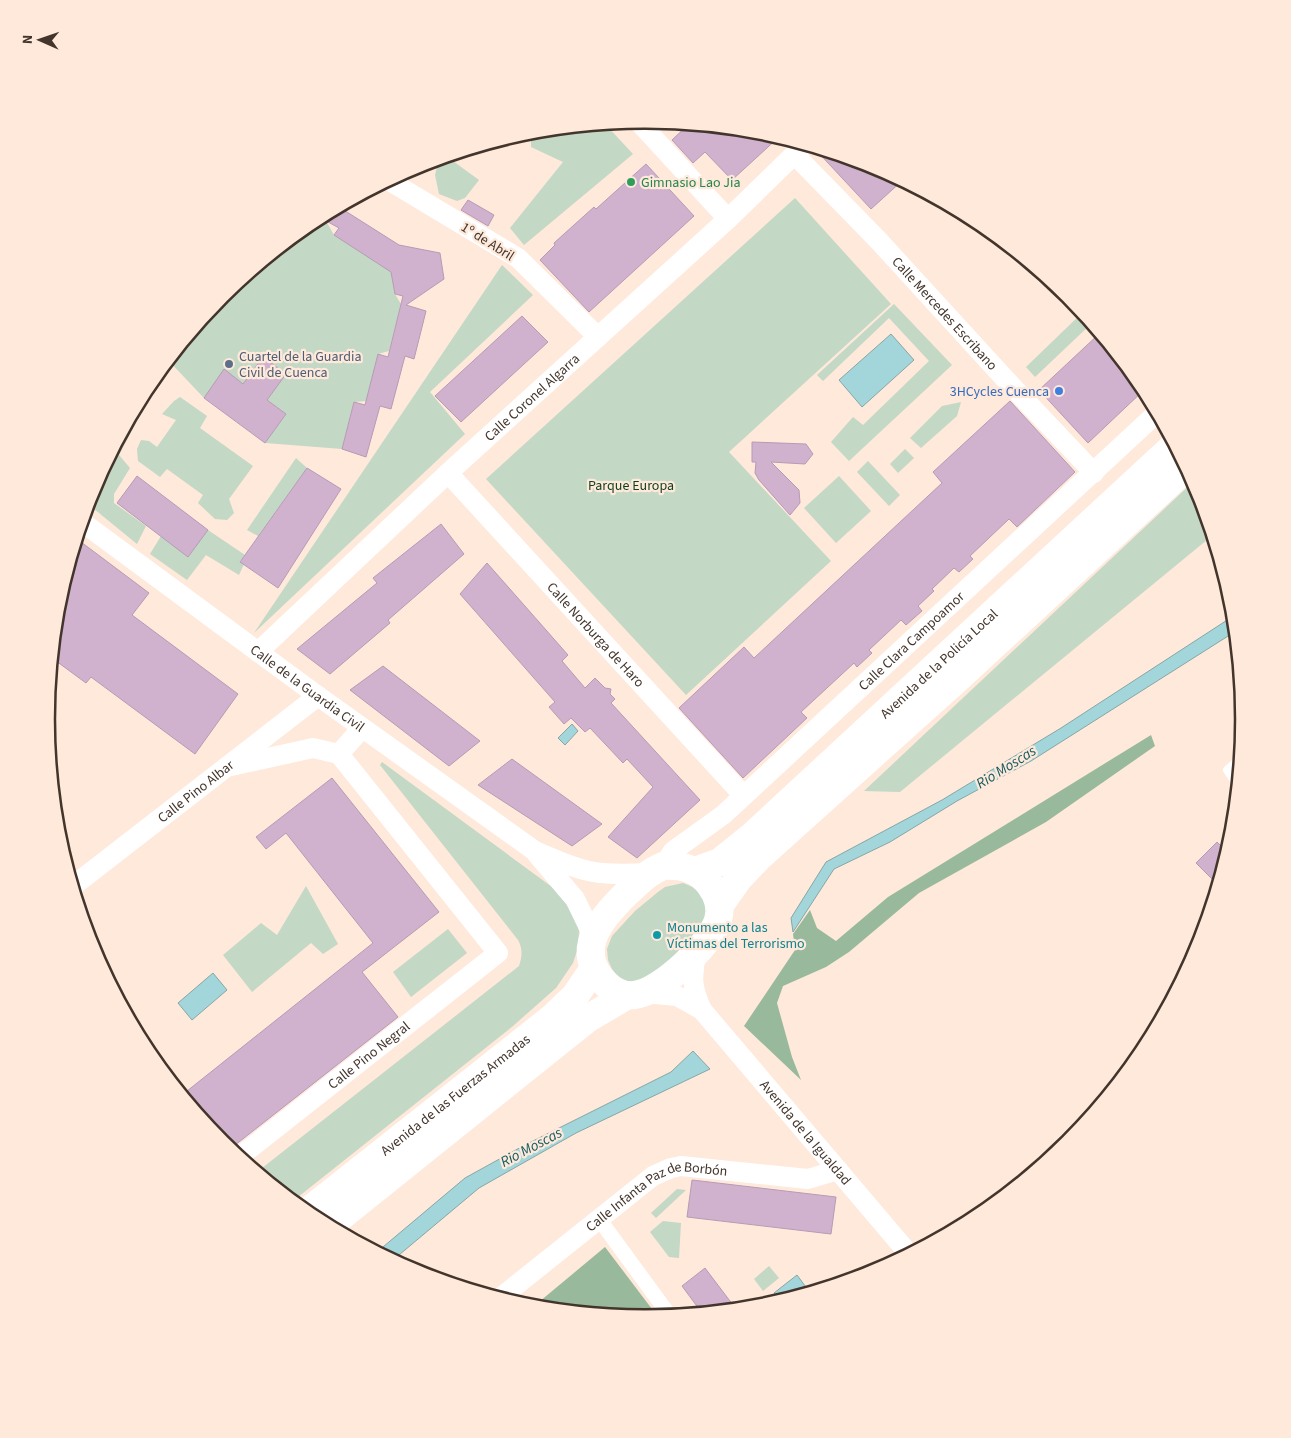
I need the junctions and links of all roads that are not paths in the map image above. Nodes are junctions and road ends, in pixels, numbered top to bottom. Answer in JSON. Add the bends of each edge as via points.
{"nodes":[{"id":1,"x":651,"y":128,"type":"edge"},
{"id":2,"x":800,"y":149,"type":"edge"},
{"id":3,"x":801,"y":150,"type":"edge"},
{"id":4,"x":395,"y":184,"type":"edge"},
{"id":5,"x":728,"y":219,"type":"junction"},
{"id":6,"x":598,"y":337,"type":"junction"},
{"id":7,"x":1153,"y":417,"type":"edge"},
{"id":8,"x":1171,"y":450,"type":"edge"},
{"id":9,"x":1181,"y":471,"type":"edge"},
{"id":10,"x":448,"y":473,"type":"junction"},
{"id":11,"x":1094,"y":473,"type":"junction"},
{"id":12,"x":87,"y":526,"type":"edge"},
{"id":13,"x":258,"y":652,"type":"junction"},
{"id":14,"x":318,"y":696,"type":"junction"},
{"id":15,"x":362,"y":728,"type":"junction"},
{"id":16,"x":339,"y":754,"type":"junction"},
{"id":17,"x":1234,"y":764,"type":"edge"},
{"id":18,"x":225,"y":768,"type":"junction"},
{"id":19,"x":1233,"y":777,"type":"edge"},
{"id":20,"x":743,"y":795,"type":"junction"},
{"id":21,"x":535,"y":851,"type":"junction"},
{"id":22,"x":656,"y":869,"type":"junction"},
{"id":23,"x":695,"y":871,"type":"junction"},
{"id":24,"x":78,"y":882,"type":"edge"},
{"id":25,"x":720,"y":905,"type":"junction"},
{"id":26,"x":594,"y":936,"type":"junction"},
{"id":27,"x":696,"y":953,"type":"junction"},
{"id":28,"x":594,"y":968,"type":"junction"},
{"id":29,"x":636,"y":994,"type":"junction"},
{"id":30,"x":702,"y":1010,"type":"junction"},
{"id":31,"x":245,"y":1153,"type":"edge"},
{"id":32,"x":838,"y":1170,"type":"junction"},
{"id":33,"x":313,"y":1207,"type":"edge"},
{"id":34,"x":599,"y":1219,"type":"junction"},
{"id":35,"x":335,"y":1221,"type":"edge"},
{"id":36,"x":905,"y":1250,"type":"edge"},
{"id":37,"x":507,"y":1292,"type":"edge"},
{"id":38,"x":665,"y":1309,"type":"edge"}],
"edges":[{"from":1,"to":5,"type":"street"},
{"from":2,"to":5,"type":"street","name":"Calle Coronel Algarra"},
{"from":3,"to":11,"type":"street","name":"Calle Mercedes Escribano","via":[[878,240]]},
{"from":4,"to":6,"type":"street","name":"1º de Abril","via":[[518,258]]},
{"from":5,"to":6,"type":"street","name":"Calle Coronel Algarra"},
{"from":6,"to":10,"type":"street","name":"Calle Coronel Algarra"},
{"from":7,"to":11,"type":"street","name":"Calle Clara Campoamor"},
{"from":8,"to":23,"type":"main road","name":"Avenida de la Policía Local","via":[[752,838],[720,862]]},
{"from":9,"to":25,"type":"main road","name":"Avenida de la Policía Local","via":[[759,857]]},
{"from":10,"to":13,"type":"street","name":"Calle Coronel Algarra"},
{"from":10,"to":20,"type":"street","name":"Calle Norburga de Haro"},
{"from":11,"to":20,"type":"street","name":"Calle Clara Campoamor"},
{"from":12,"to":13,"type":"street","name":"Calle de la Guardia Civil"},
{"from":13,"to":14,"type":"street","name":"Calle de la Guardia Civil"},
{"from":14,"to":15,"type":"street","name":"Calle de la Guardia Civil"},
{"from":14,"to":18,"type":"street","name":"Calle Pino Albar"},
{"from":15,"to":16,"type":"street"},
{"from":15,"to":21,"type":"street","name":"Calle de la Guardia Civil"},
{"from":16,"to":18,"type":"street","via":[[313,748]]},
{"from":16,"to":31,"type":"street","name":"Calle Pino Negral","via":[[498,953]]},
{"from":17,"to":19,"type":"lane","via":[[1228,770]]},
{"from":18,"to":24,"type":"street","name":"Calle Pino Albar"},
{"from":20,"to":22,"type":"street","name":"Calle Clara Campoamor","via":[[673,851]]},
{"from":21,"to":22,"type":"street","name":"Calle de la Guardia Civil","via":[[593,872],[621,874]]},
{"from":21,"to":26,"type":"street","name":"Calle de la Guardia Civil","via":[[575,899]]},
{"from":22,"to":23,"type":"main road","via":[[677,866]]},
{"from":22,"to":26,"type":"main road","via":[[614,906]]},
{"from":23,"to":25,"type":"main road","via":[[711,886]]},
{"from":25,"to":27,"type":"main road","via":[[713,931]]},
{"from":26,"to":28,"type":"main road","via":[[590,948]]},
{"from":27,"to":29,"type":"main road","via":[[673,975]]},
{"from":27,"to":30,"type":"street","name":"Avenida de la Igualdad","via":[[692,980]]},
{"from":28,"to":29,"type":"main road","via":[[618,994]]},
{"from":28,"to":33,"type":"main road","name":"Avenida de las Fuerzas Armadas","via":[[575,996],[552,1018]]},
{"from":29,"to":30,"type":"street","name":"Avenida de la Igualdad","via":[[677,996]]},
{"from":29,"to":35,"type":"main road","name":"Avenida de las Fuerzas Armadas","via":[[587,1019]]},
{"from":30,"to":32,"type":"street","name":"Avenida de la Igualdad"},
{"from":32,"to":34,"type":"street","name":"Calle Infanta Paz de Borbón","via":[[808,1179],[694,1167],[671,1168],[653,1176]]},
{"from":32,"to":36,"type":"street","name":"Avenida de la Igualdad"},
{"from":34,"to":37,"type":"street","name":"Calle Infanta Paz de Borbón"},
{"from":34,"to":38,"type":"street"}]}
